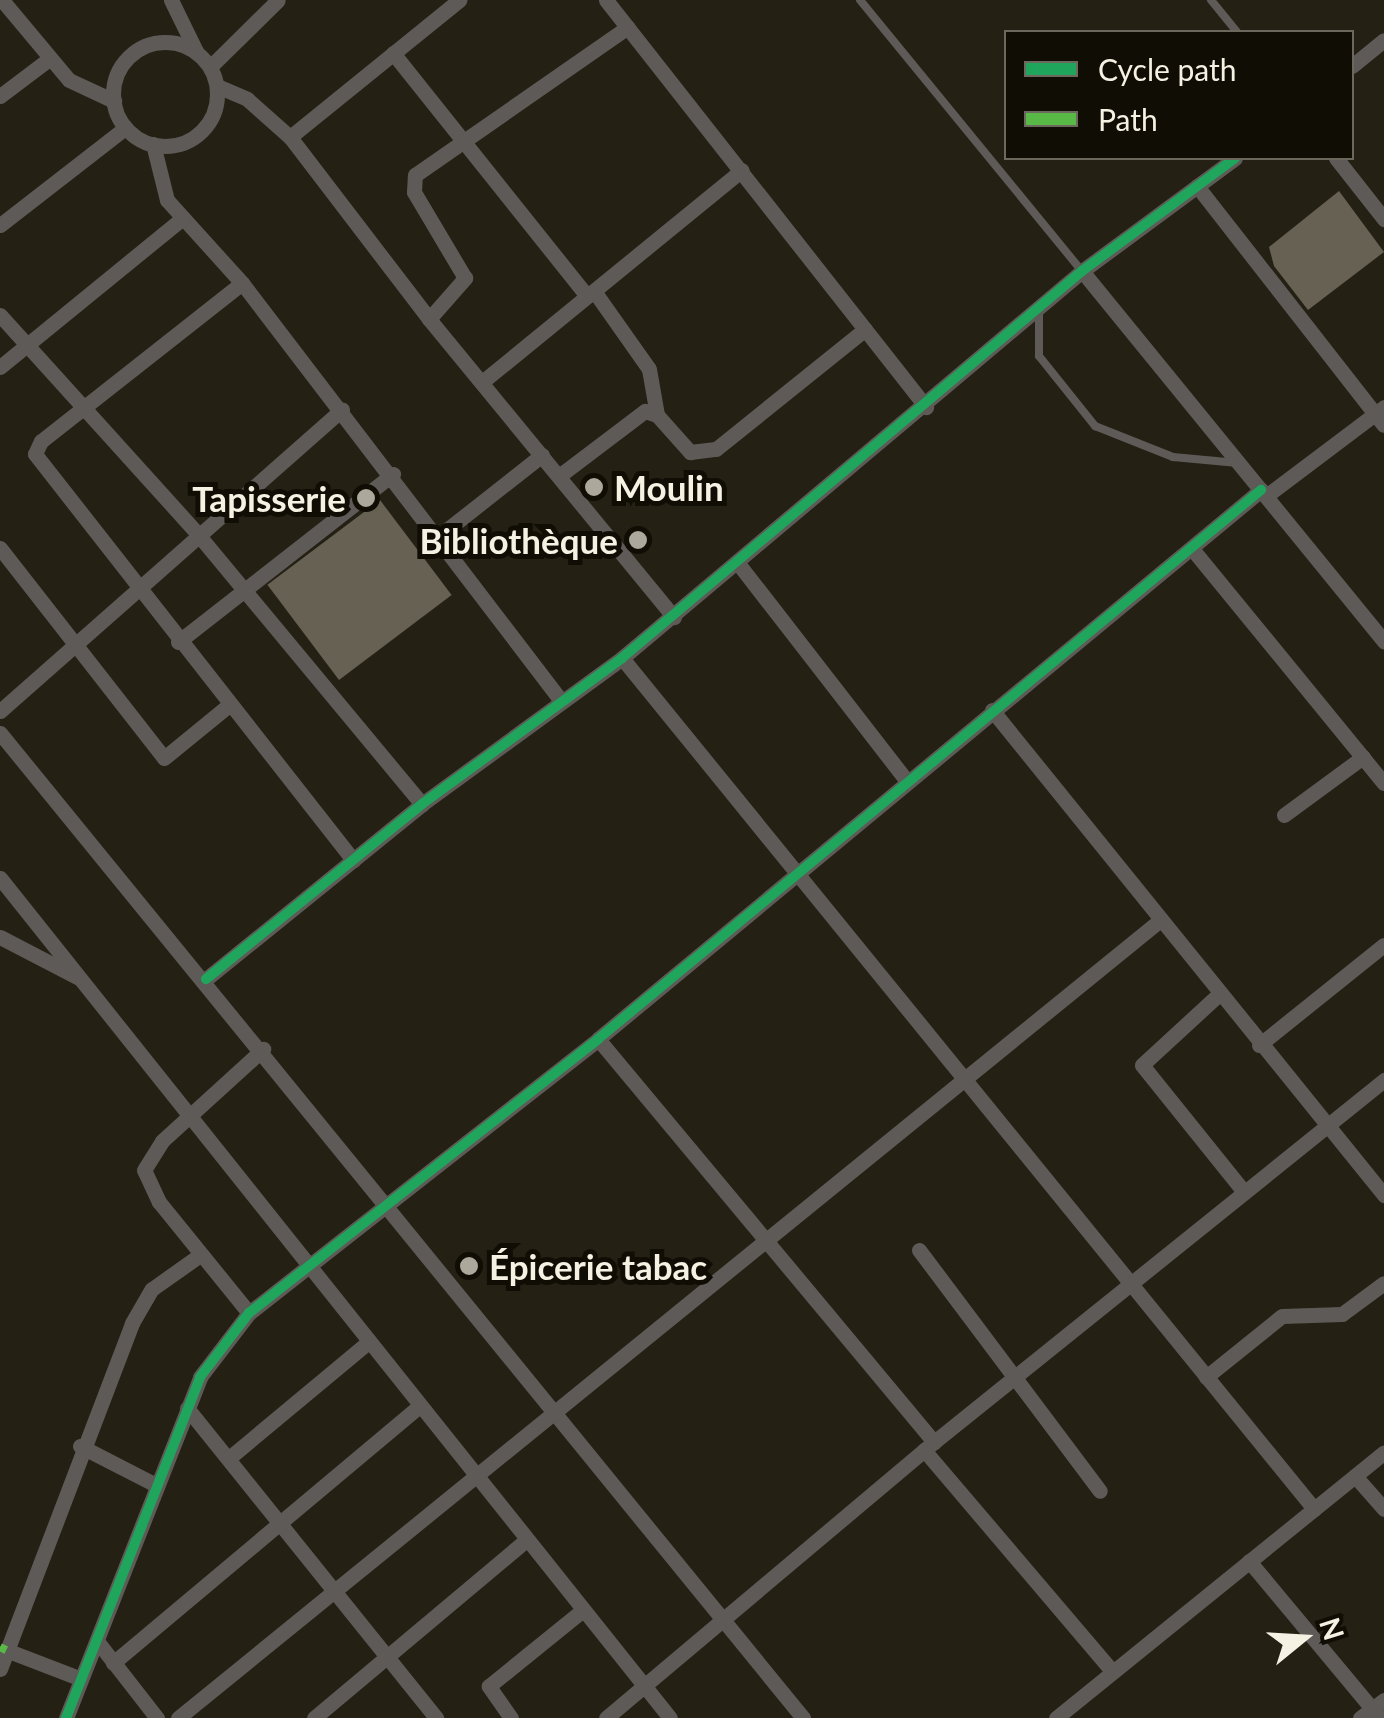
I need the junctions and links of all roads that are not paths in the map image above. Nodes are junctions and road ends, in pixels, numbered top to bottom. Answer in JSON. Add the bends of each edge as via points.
{"nodes":[{"id":1,"x":2,"y":0,"type":"edge"},
{"id":2,"x":171,"y":0,"type":"edge"},
{"id":3,"x":278,"y":0,"type":"edge"},
{"id":4,"x":459,"y":0,"type":"edge"},
{"id":5,"x":606,"y":0,"type":"edge"},
{"id":6,"x":860,"y":0,"type":"edge"},
{"id":7,"x":1211,"y":0,"type":"edge"},
{"id":8,"x":628,"y":27,"type":"junction"},
{"id":9,"x":1235,"y":30,"type":"edge"},
{"id":10,"x":1384,"y":40,"type":"edge"},
{"id":11,"x":196,"y":52,"type":"junction"},
{"id":12,"x":393,"y":54,"type":"junction"},
{"id":13,"x":49,"y":58,"type":"junction"},
{"id":14,"x":1354,"y":64,"type":"edge"},
{"id":15,"x":210,"y":66,"type":"junction"},
{"id":16,"x":217,"y":86,"type":"junction"},
{"id":17,"x":0,"y":96,"type":"edge"},
{"id":18,"x":114,"y":101,"type":"junction"},
{"id":19,"x":125,"y":128,"type":"junction"},
{"id":20,"x":290,"y":137,"type":"junction"},
{"id":21,"x":466,"y":140,"type":"junction"},
{"id":22,"x":152,"y":144,"type":"junction"},
{"id":23,"x":1232,"y":160,"type":"edge"},
{"id":24,"x":1338,"y":160,"type":"edge"},
{"id":25,"x":742,"y":170,"type":"junction"},
{"id":26,"x":1197,"y":186,"type":"junction"},
{"id":27,"x":183,"y":218,"type":"junction"},
{"id":28,"x":1384,"y":219,"type":"edge"},
{"id":29,"x":0,"y":225,"type":"edge"},
{"id":30,"x":1082,"y":271,"type":"junction"},
{"id":31,"x":242,"y":282,"type":"junction"},
{"id":32,"x":591,"y":294,"type":"junction"},
{"id":33,"x":1040,"y":307,"type":"junction"},
{"id":34,"x":0,"y":315,"type":"edge"},
{"id":35,"x":429,"y":320,"type":"junction"},
{"id":36,"x":865,"y":329,"type":"junction"},
{"id":37,"x":26,"y":346,"type":"junction"},
{"id":38,"x":0,"y":367,"type":"edge"},
{"id":39,"x":482,"y":382,"type":"junction"},
{"id":40,"x":926,"y":407,"type":"junction"},
{"id":41,"x":84,"y":409,"type":"junction"},
{"id":42,"x":342,"y":410,"type":"junction"},
{"id":43,"x":657,"y":415,"type":"junction"},
{"id":44,"x":1381,"y":415,"type":"edge"},
{"id":45,"x":542,"y":455,"type":"junction"},
{"id":46,"x":1238,"y":462,"type":"junction"},
{"id":47,"x":392,"y":474,"type":"junction"},
{"id":48,"x":559,"y":476,"type":"junction"},
{"id":49,"x":1264,"y":493,"type":"junction"},
{"id":50,"x":196,"y":532,"type":"junction"},
{"id":51,"x":438,"y":536,"type":"junction"},
{"id":52,"x":0,"y":548,"type":"edge"},
{"id":53,"x":1192,"y":550,"type":"junction"},
{"id":54,"x":738,"y":562,"type":"junction"},
{"id":55,"x":136,"y":589,"type":"junction"},
{"id":56,"x":246,"y":590,"type":"junction"},
{"id":57,"x":674,"y":616,"type":"junction"},
{"id":58,"x":1384,"y":641,"type":"edge"},
{"id":59,"x":178,"y":642,"type":"junction"},
{"id":60,"x":74,"y":645,"type":"junction"},
{"id":61,"x":622,"y":658,"type":"junction"},
{"id":62,"x":559,"y":698,"type":"junction"},
{"id":63,"x":228,"y":705,"type":"junction"},
{"id":64,"x":0,"y":710,"type":"edge"},
{"id":65,"x":992,"y":710,"type":"junction"},
{"id":66,"x":0,"y":733,"type":"edge"},
{"id":67,"x":1363,"y":757,"type":"junction"},
{"id":68,"x":906,"y":780,"type":"junction"},
{"id":69,"x":1384,"y":783,"type":"edge"},
{"id":70,"x":422,"y":804,"type":"junction"},
{"id":71,"x":1284,"y":816,"type":"dead end"},
{"id":72,"x":353,"y":860,"type":"junction"},
{"id":73,"x":796,"y":870,"type":"junction"},
{"id":74,"x":0,"y":878,"type":"edge"},
{"id":75,"x":1158,"y":921,"type":"junction"},
{"id":76,"x":0,"y":938,"type":"edge"},
{"id":77,"x":1384,"y":945,"type":"edge"},
{"id":78,"x":206,"y":979,"type":"junction"},
{"id":79,"x":85,"y":982,"type":"junction"},
{"id":80,"x":1218,"y":995,"type":"junction"},
{"id":81,"x":598,"y":1039,"type":"junction"},
{"id":82,"x":1258,"y":1046,"type":"junction"},
{"id":83,"x":263,"y":1050,"type":"junction"},
{"id":84,"x":966,"y":1080,"type":"junction"},
{"id":85,"x":1384,"y":1080,"type":"edge"},
{"id":86,"x":194,"y":1117,"type":"junction"},
{"id":87,"x":1325,"y":1128,"type":"junction"},
{"id":88,"x":1244,"y":1192,"type":"junction"},
{"id":89,"x":1384,"y":1195,"type":"edge"},
{"id":90,"x":386,"y":1203,"type":"junction"},
{"id":91,"x":766,"y":1240,"type":"junction"},
{"id":92,"x":919,"y":1250,"type":"dead end"},
{"id":93,"x":200,"y":1255,"type":"junction"},
{"id":94,"x":306,"y":1266,"type":"junction"},
{"id":95,"x":1384,"y":1283,"type":"edge"},
{"id":96,"x":1129,"y":1284,"type":"junction"},
{"id":97,"x":249,"y":1313,"type":"junction"},
{"id":98,"x":368,"y":1342,"type":"junction"},
{"id":99,"x":1015,"y":1377,"type":"junction"},
{"id":100,"x":1206,"y":1377,"type":"junction"},
{"id":101,"x":420,"y":1406,"type":"junction"},
{"id":102,"x":188,"y":1408,"type":"junction"},
{"id":103,"x":558,"y":1412,"type":"junction"},
{"id":104,"x":80,"y":1446,"type":"junction"},
{"id":105,"x":929,"y":1446,"type":"junction"},
{"id":106,"x":1384,"y":1452,"type":"edge"},
{"id":107,"x":229,"y":1458,"type":"junction"},
{"id":108,"x":476,"y":1476,"type":"junction"},
{"id":109,"x":1355,"y":1476,"type":"junction"},
{"id":110,"x":154,"y":1484,"type":"junction"},
{"id":111,"x":1100,"y":1491,"type":"dead end"},
{"id":112,"x":1314,"y":1508,"type":"junction"},
{"id":113,"x":1384,"y":1510,"type":"edge"},
{"id":114,"x":278,"y":1522,"type":"junction"},
{"id":115,"x":526,"y":1540,"type":"junction"},
{"id":116,"x":1249,"y":1561,"type":"junction"},
{"id":117,"x":334,"y":1592,"type":"junction"},
{"id":118,"x":583,"y":1610,"type":"junction"},
{"id":119,"x":721,"y":1622,"type":"junction"},
{"id":120,"x":96,"y":1641,"type":"junction"},
{"id":121,"x":6,"y":1650,"type":"junction"},
{"id":122,"x":388,"y":1656,"type":"junction"},
{"id":123,"x":113,"y":1663,"type":"junction"},
{"id":124,"x":0,"y":1669,"type":"edge"},
{"id":125,"x":1112,"y":1671,"type":"junction"},
{"id":126,"x":79,"y":1678,"type":"junction"},
{"id":127,"x":645,"y":1686,"type":"junction"},
{"id":128,"x":1374,"y":1711,"type":"edge"},
{"id":129,"x":503,"y":1715,"type":"edge"},
{"id":130,"x":66,"y":1718,"type":"edge"},
{"id":131,"x":157,"y":1718,"type":"edge"},
{"id":132,"x":178,"y":1718,"type":"edge"},
{"id":133,"x":314,"y":1718,"type":"edge"},
{"id":134,"x":436,"y":1718,"type":"edge"},
{"id":135,"x":606,"y":1718,"type":"edge"},
{"id":136,"x":670,"y":1718,"type":"edge"},
{"id":137,"x":804,"y":1718,"type":"edge"},
{"id":138,"x":1056,"y":1718,"type":"edge"}],
"edges":[{"from":1,"to":13,"type":"street"},
{"from":2,"to":11,"type":"street"},
{"from":3,"to":15,"type":"street"},
{"from":4,"to":12,"type":"street"},
{"from":5,"to":8,"type":"street"},
{"from":6,"to":30,"type":"lane"},
{"from":7,"to":9,"type":"lane"},
{"from":8,"to":21,"type":"street"},
{"from":8,"to":25,"type":"street"},
{"from":10,"to":14,"type":"street"},
{"from":11,"to":15,"type":"street"},
{"from":11,"to":18,"type":"street","via":[[178,43],[138,48],[119,72]]},
{"from":12,"to":20,"type":"street"},
{"from":12,"to":21,"type":"street"},
{"from":13,"to":17,"type":"street"},
{"from":13,"to":18,"type":"street","via":[[79,90]]},
{"from":15,"to":16,"type":"street"},
{"from":16,"to":20,"type":"street","via":[[246,98]]},
{"from":16,"to":22,"type":"street","via":[[212,116],[192,138]]},
{"from":18,"to":19,"type":"street"},
{"from":19,"to":22,"type":"street"},
{"from":19,"to":29,"type":"street"},
{"from":20,"to":35,"type":"street"},
{"from":21,"to":32,"type":"street"},
{"from":21,"to":35,"type":"street","via":[[413,180],[465,272],[464,286]]},
{"from":22,"to":27,"type":"street","via":[[160,187]]},
{"from":23,"to":26,"type":"street"},
{"from":24,"to":28,"type":"street"},
{"from":25,"to":32,"type":"street"},
{"from":25,"to":36,"type":"street"},
{"from":26,"to":30,"type":"street"},
{"from":26,"to":44,"type":"street"},
{"from":27,"to":31,"type":"street"},
{"from":27,"to":37,"type":"street"},
{"from":30,"to":33,"type":"street"},
{"from":30,"to":46,"type":"street"},
{"from":31,"to":41,"type":"street"},
{"from":31,"to":42,"type":"street"},
{"from":32,"to":39,"type":"street"},
{"from":32,"to":43,"type":"street","via":[[649,369]]},
{"from":33,"to":40,"type":"street"},
{"from":33,"to":46,"type":"lane","via":[[1034,332],[1040,356],[1095,426],[1173,457]]},
{"from":34,"to":37,"type":"street"},
{"from":35,"to":39,"type":"street"},
{"from":36,"to":40,"type":"street"},
{"from":36,"to":43,"type":"street","via":[[716,449],[690,452]]},
{"from":37,"to":38,"type":"street"},
{"from":37,"to":41,"type":"street"},
{"from":39,"to":45,"type":"street"},
{"from":40,"to":54,"type":"street"},
{"from":41,"to":50,"type":"street"},
{"from":41,"to":55,"type":"street","via":[[37,446],[36,458]]},
{"from":42,"to":47,"type":"street"},
{"from":42,"to":50,"type":"street"},
{"from":43,"to":48,"type":"street","via":[[636,413]]},
{"from":44,"to":49,"type":"street"},
{"from":45,"to":48,"type":"street"},
{"from":45,"to":51,"type":"street"},
{"from":46,"to":49,"type":"street"},
{"from":47,"to":51,"type":"street"},
{"from":47,"to":56,"type":"street"},
{"from":48,"to":57,"type":"street"},
{"from":49,"to":53,"type":"street"},
{"from":49,"to":58,"type":"street"},
{"from":50,"to":55,"type":"street"},
{"from":50,"to":56,"type":"street"},
{"from":51,"to":62,"type":"street"},
{"from":52,"to":60,"type":"street"},
{"from":53,"to":65,"type":"street"},
{"from":53,"to":67,"type":"street"},
{"from":54,"to":57,"type":"street"},
{"from":54,"to":68,"type":"street"},
{"from":55,"to":59,"type":"street"},
{"from":55,"to":60,"type":"street"},
{"from":56,"to":59,"type":"street"},
{"from":56,"to":70,"type":"street"},
{"from":57,"to":61,"type":"street"},
{"from":59,"to":63,"type":"street"},
{"from":60,"to":63,"type":"street","via":[[167,759]]},
{"from":60,"to":64,"type":"street"},
{"from":61,"to":62,"type":"street"},
{"from":61,"to":73,"type":"street"},
{"from":62,"to":70,"type":"street"},
{"from":63,"to":72,"type":"street"},
{"from":65,"to":68,"type":"street"},
{"from":65,"to":75,"type":"street"},
{"from":66,"to":78,"type":"street"},
{"from":67,"to":69,"type":"street"},
{"from":67,"to":71,"type":"street"},
{"from":68,"to":73,"type":"street"},
{"from":70,"to":72,"type":"street"},
{"from":72,"to":78,"type":"street"},
{"from":73,"to":81,"type":"street"},
{"from":73,"to":84,"type":"street"},
{"from":74,"to":79,"type":"street"},
{"from":75,"to":80,"type":"street"},
{"from":75,"to":84,"type":"street"},
{"from":76,"to":79,"type":"street"},
{"from":77,"to":82,"type":"street"},
{"from":78,"to":83,"type":"street"},
{"from":79,"to":86,"type":"street"},
{"from":80,"to":82,"type":"street"},
{"from":80,"to":88,"type":"street","via":[[1142,1066]]},
{"from":81,"to":90,"type":"street"},
{"from":81,"to":91,"type":"street"},
{"from":82,"to":87,"type":"street"},
{"from":83,"to":86,"type":"street"},
{"from":83,"to":90,"type":"street"},
{"from":84,"to":91,"type":"street"},
{"from":84,"to":96,"type":"street"},
{"from":85,"to":87,"type":"street"},
{"from":86,"to":93,"type":"street","via":[[154,1149],[144,1170],[159,1202]]},
{"from":86,"to":94,"type":"street"},
{"from":87,"to":88,"type":"street"},
{"from":87,"to":89,"type":"street"},
{"from":88,"to":96,"type":"street"},
{"from":90,"to":94,"type":"street"},
{"from":90,"to":103,"type":"street"},
{"from":91,"to":103,"type":"street"},
{"from":91,"to":105,"type":"street"},
{"from":92,"to":99,"type":"street"},
{"from":93,"to":97,"type":"street"},
{"from":93,"to":104,"type":"street","via":[[152,1289]]},
{"from":94,"to":97,"type":"street"},
{"from":94,"to":98,"type":"street"},
{"from":95,"to":100,"type":"street","via":[[1342,1314],[1282,1316]]},
{"from":96,"to":99,"type":"street"},
{"from":96,"to":100,"type":"street"},
{"from":97,"to":102,"type":"street","via":[[219,1344]]},
{"from":98,"to":101,"type":"street"},
{"from":98,"to":107,"type":"street"},
{"from":99,"to":105,"type":"street"},
{"from":99,"to":111,"type":"street"},
{"from":100,"to":112,"type":"street"},
{"from":101,"to":108,"type":"street"},
{"from":101,"to":114,"type":"street"},
{"from":102,"to":107,"type":"street"},
{"from":102,"to":110,"type":"street"},
{"from":103,"to":108,"type":"street"},
{"from":103,"to":119,"type":"street"},
{"from":104,"to":110,"type":"street"},
{"from":104,"to":121,"type":"street"},
{"from":105,"to":119,"type":"street"},
{"from":105,"to":125,"type":"street"},
{"from":106,"to":109,"type":"street"},
{"from":107,"to":114,"type":"street"},
{"from":108,"to":115,"type":"street"},
{"from":108,"to":117,"type":"street"},
{"from":109,"to":112,"type":"street"},
{"from":109,"to":113,"type":"street"},
{"from":110,"to":120,"type":"street"},
{"from":112,"to":116,"type":"street"},
{"from":114,"to":117,"type":"street"},
{"from":114,"to":123,"type":"street"},
{"from":115,"to":118,"type":"street"},
{"from":115,"to":122,"type":"street"},
{"from":116,"to":125,"type":"street"},
{"from":116,"to":128,"type":"street"},
{"from":117,"to":122,"type":"street"},
{"from":117,"to":132,"type":"street"},
{"from":118,"to":127,"type":"street"},
{"from":118,"to":129,"type":"street","via":[[489,1686]]},
{"from":119,"to":127,"type":"street"},
{"from":119,"to":137,"type":"street"},
{"from":120,"to":123,"type":"street"},
{"from":120,"to":126,"type":"street"},
{"from":121,"to":124,"type":"street"},
{"from":121,"to":126,"type":"street"},
{"from":122,"to":133,"type":"street"},
{"from":122,"to":134,"type":"street"},
{"from":123,"to":131,"type":"street"},
{"from":125,"to":138,"type":"street"},
{"from":126,"to":130,"type":"street"},
{"from":127,"to":135,"type":"street"},
{"from":127,"to":136,"type":"street"}]}
